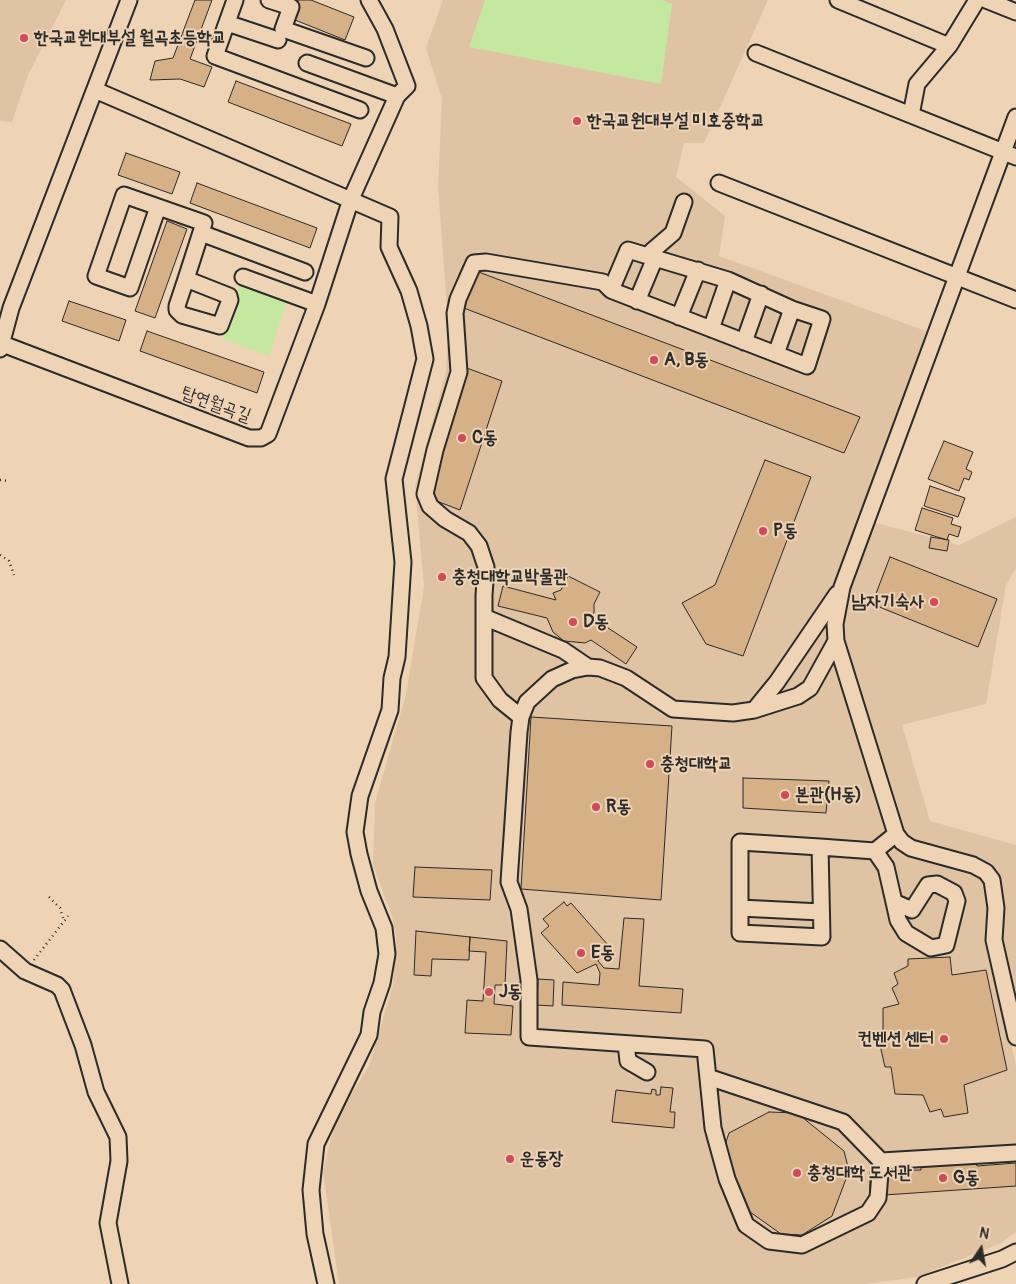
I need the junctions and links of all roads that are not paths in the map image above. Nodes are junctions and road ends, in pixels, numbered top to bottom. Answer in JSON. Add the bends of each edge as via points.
{"nodes":[{"id":1,"x":129,"y":0,"type":"edge"},
{"id":2,"x":235,"y":0,"type":"edge"},
{"id":3,"x":269,"y":0,"type":"edge"},
{"id":4,"x":369,"y":0,"type":"edge"},
{"id":5,"x":838,"y":0,"type":"edge"},
{"id":6,"x":977,"y":0,"type":"edge"},
{"id":7,"x":986,"y":0,"type":"edge"},
{"id":8,"x":1016,"y":12,"type":"edge"},
{"id":9,"x":227,"y":23,"type":"junction"},
{"id":10,"x":278,"y":40,"type":"dead end"},
{"id":11,"x":948,"y":46,"type":"junction"},
{"id":12,"x":337,"y":48,"type":"junction"},
{"id":13,"x":756,"y":53,"type":"dead end"},
{"id":14,"x":366,"y":58,"type":"dead end"},
{"id":15,"x":307,"y":63,"type":"dead end"},
{"id":16,"x":328,"y":71,"type":"junction"},
{"id":17,"x":95,"y":90,"type":"junction"},
{"id":18,"x":320,"y":95,"type":"junction"},
{"id":19,"x":397,"y":96,"type":"junction"},
{"id":20,"x":360,"y":110,"type":"dead end"},
{"id":21,"x":911,"y":115,"type":"junction"},
{"id":22,"x":1016,"y":117,"type":"edge"},
{"id":23,"x":1009,"y":154,"type":"edge"},
{"id":24,"x":719,"y":183,"type":"dead end"},
{"id":25,"x":351,"y":199,"type":"junction"},
{"id":26,"x":684,"y":202,"type":"dead end"},
{"id":27,"x":158,"y":207,"type":"junction"},
{"id":28,"x":200,"y":233,"type":"junction"},
{"id":29,"x":655,"y":258,"type":"junction"},
{"id":30,"x":275,"y":261,"type":"junction"},
{"id":31,"x":698,"y":270,"type":"junction"},
{"id":32,"x":305,"y":272,"type":"dead end"},
{"id":33,"x":243,"y":277,"type":"dead end"},
{"id":34,"x":957,"y":277,"type":"junction"},
{"id":35,"x":186,"y":279,"type":"dead end"},
{"id":36,"x":728,"y":280,"type":"junction"},
{"id":37,"x":266,"y":286,"type":"junction"},
{"id":38,"x":611,"y":290,"type":"junction"},
{"id":39,"x":761,"y":294,"type":"junction"},
{"id":40,"x":637,"y":300,"type":"junction"},
{"id":41,"x":1016,"y":300,"type":"edge"},
{"id":42,"x":317,"y":304,"type":"junction"},
{"id":43,"x":792,"y":309,"type":"junction"},
{"id":44,"x":679,"y":317,"type":"junction"},
{"id":45,"x":711,"y":329,"type":"junction"},
{"id":46,"x":744,"y":342,"type":"junction"},
{"id":47,"x":0,"y":346,"type":"edge"},
{"id":48,"x":776,"y":354,"type":"junction"},
{"id":49,"x":842,"y":587,"type":"junction"},
{"id":50,"x":484,"y":617,"type":"junction"},
{"id":51,"x":836,"y":641,"type":"junction"},
{"id":52,"x":588,"y":667,"type":"junction"},
{"id":53,"x":775,"y":685,"type":"junction"},
{"id":54,"x":784,"y":701,"type":"junction"},
{"id":55,"x":754,"y":710,"type":"junction"},
{"id":56,"x":521,"y":717,"type":"junction"},
{"id":57,"x":896,"y":834,"type":"junction"},
{"id":58,"x":820,"y":847,"type":"junction"},
{"id":59,"x":875,"y":851,"type":"junction"},
{"id":60,"x":894,"y":902,"type":"junction"},
{"id":61,"x":740,"y":908,"type":"junction"},
{"id":62,"x":822,"y":912,"type":"junction"},
{"id":63,"x":0,"y":949,"type":"edge"},
{"id":64,"x":1016,"y":1037,"type":"edge"},
{"id":65,"x":626,"y":1044,"type":"junction"},
{"id":66,"x":647,"y":1072,"type":"dead end"},
{"id":67,"x":708,"y":1077,"type":"junction"},
{"id":68,"x":1016,"y":1153,"type":"edge"},
{"id":69,"x":881,"y":1161,"type":"junction"},
{"id":70,"x":1016,"y":1252,"type":"edge"},
{"id":71,"x":120,"y":1284,"type":"edge"},
{"id":72,"x":326,"y":1284,"type":"edge"},
{"id":73,"x":925,"y":1284,"type":"edge"}],
"edges":[{"from":1,"to":17,"type":"street","name":"탑연월곡길"},
{"from":2,"to":9,"type":"street"},
{"from":3,"to":12,"type":"street","via":[[291,7],[283,29]]},
{"from":4,"to":19,"type":"street","name":"탑연월곡길","via":[[385,29],[407,86]]},
{"from":5,"to":11,"type":"street"},
{"from":6,"to":11,"type":"street"},
{"from":7,"to":8,"type":"street"},
{"from":9,"to":10,"type":"street"},
{"from":9,"to":18,"type":"street","via":[[215,56]]},
{"from":11,"to":21,"type":"street","via":[[917,84]]},
{"from":12,"to":14,"type":"street"},
{"from":12,"to":16,"type":"street"},
{"from":13,"to":21,"type":"street"},
{"from":15,"to":16,"type":"street"},
{"from":16,"to":18,"type":"street"},
{"from":16,"to":19,"type":"street"},
{"from":17,"to":25,"type":"street"},
{"from":17,"to":47,"type":"street","name":"탑연월곡길","via":[[11,308]]},
{"from":18,"to":20,"type":"street"},
{"from":19,"to":25,"type":"street","name":"탑연월곡길"},
{"from":21,"to":23,"type":"street"},
{"from":22,"to":23,"type":"street"},
{"from":23,"to":34,"type":"street"},
{"from":24,"to":34,"type":"street"},
{"from":25,"to":42,"type":"street","name":"탑연월곡길"},
{"from":25,"to":72,"type":"street","via":[[390,217],[389,247],[409,291],[425,359],[394,479],[403,562],[390,710],[360,796],[355,832],[369,892],[384,928],[387,954],[369,1035],[316,1144],[312,1174],[315,1234]]},
{"from":26,"to":29,"type":"street","via":[[674,233],[652,251]]},
{"from":27,"to":27,"type":"street","via":[[124,195],[96,276],[130,288]]},
{"from":27,"to":28,"type":"street","via":[[204,223]]},
{"from":28,"to":30,"type":"street"},
{"from":28,"to":35,"type":"street"},
{"from":29,"to":31,"type":"street"},
{"from":29,"to":38,"type":"street","via":[[628,250]]},
{"from":29,"to":40,"type":"street"},
{"from":30,"to":32,"type":"street"},
{"from":30,"to":37,"type":"street"},
{"from":31,"to":36,"type":"street"},
{"from":31,"to":44,"type":"street"},
{"from":33,"to":37,"type":"street"},
{"from":34,"to":41,"type":"street"},
{"from":34,"to":49,"type":"street"},
{"from":36,"to":39,"type":"street"},
{"from":36,"to":45,"type":"street"},
{"from":37,"to":42,"type":"street"},
{"from":38,"to":40,"type":"street"},
{"from":38,"to":50,"type":"street","via":[[603,282],[486,262],[474,263],[462,290],[455,313],[459,372],[425,494],[430,506],[445,520],[469,533],[479,546],[486,567]]},
{"from":39,"to":43,"type":"street"},
{"from":39,"to":46,"type":"street"},
{"from":40,"to":44,"type":"street"},
{"from":42,"to":47,"type":"street","name":"탑연월곡길","via":[[272,428],[261,438],[249,438]]},
{"from":43,"to":48,"type":"street"},
{"from":43,"to":48,"type":"street","via":[[822,319],[807,366]]},
{"from":44,"to":45,"type":"street"},
{"from":45,"to":46,"type":"street"},
{"from":46,"to":48,"type":"street"},
{"from":49,"to":51,"type":"street","via":[[835,624]]},
{"from":49,"to":53,"type":"street"},
{"from":50,"to":52,"type":"street","via":[[563,650]]},
{"from":50,"to":56,"type":"street","via":[[484,678],[500,700]]},
{"from":51,"to":54,"type":"street","via":[[810,688]]},
{"from":51,"to":57,"type":"street"},
{"from":52,"to":55,"type":"street","via":[[626,678],[673,709],[733,713]]},
{"from":52,"to":56,"type":"street","via":[[552,679],[527,702]]},
{"from":53,"to":54,"type":"street","via":[[776,696]]},
{"from":53,"to":55,"type":"street"},
{"from":54,"to":55,"type":"street"},
{"from":56,"to":65,"type":"street","via":[[509,882],[519,909],[529,980],[529,1038]]},
{"from":57,"to":59,"type":"street"},
{"from":57,"to":64,"type":"street","via":[[911,848],[973,865],[986,872],[992,880],[996,908],[994,940]]},
{"from":58,"to":59,"type":"street"},
{"from":58,"to":61,"type":"street","via":[[740,842]]},
{"from":58,"to":62,"type":"street"},
{"from":59,"to":60,"type":"street","via":[[886,867]]},
{"from":60,"to":60,"type":"street","via":[[898,920],[906,933],[931,948],[946,945],[957,901],[954,893],[937,884],[928,885],[912,910]]},
{"from":61,"to":62,"type":"street"},
{"from":61,"to":62,"type":"street","via":[[740,934],[822,937]]},
{"from":63,"to":71,"type":"street","via":[[25,971],[62,990],[83,1045],[96,1092],[118,1137],[120,1162],[108,1223]]},
{"from":65,"to":66,"type":"street","via":[[628,1061]]},
{"from":65,"to":67,"type":"street","via":[[705,1049]]},
{"from":67,"to":69,"type":"street","via":[[843,1122]]},
{"from":67,"to":69,"type":"street","via":[[713,1128],[726,1179],[746,1225],[769,1241],[802,1244],[868,1213],[878,1198]]},
{"from":68,"to":69,"type":"street"},
{"from":70,"to":73,"type":"street"}]}
